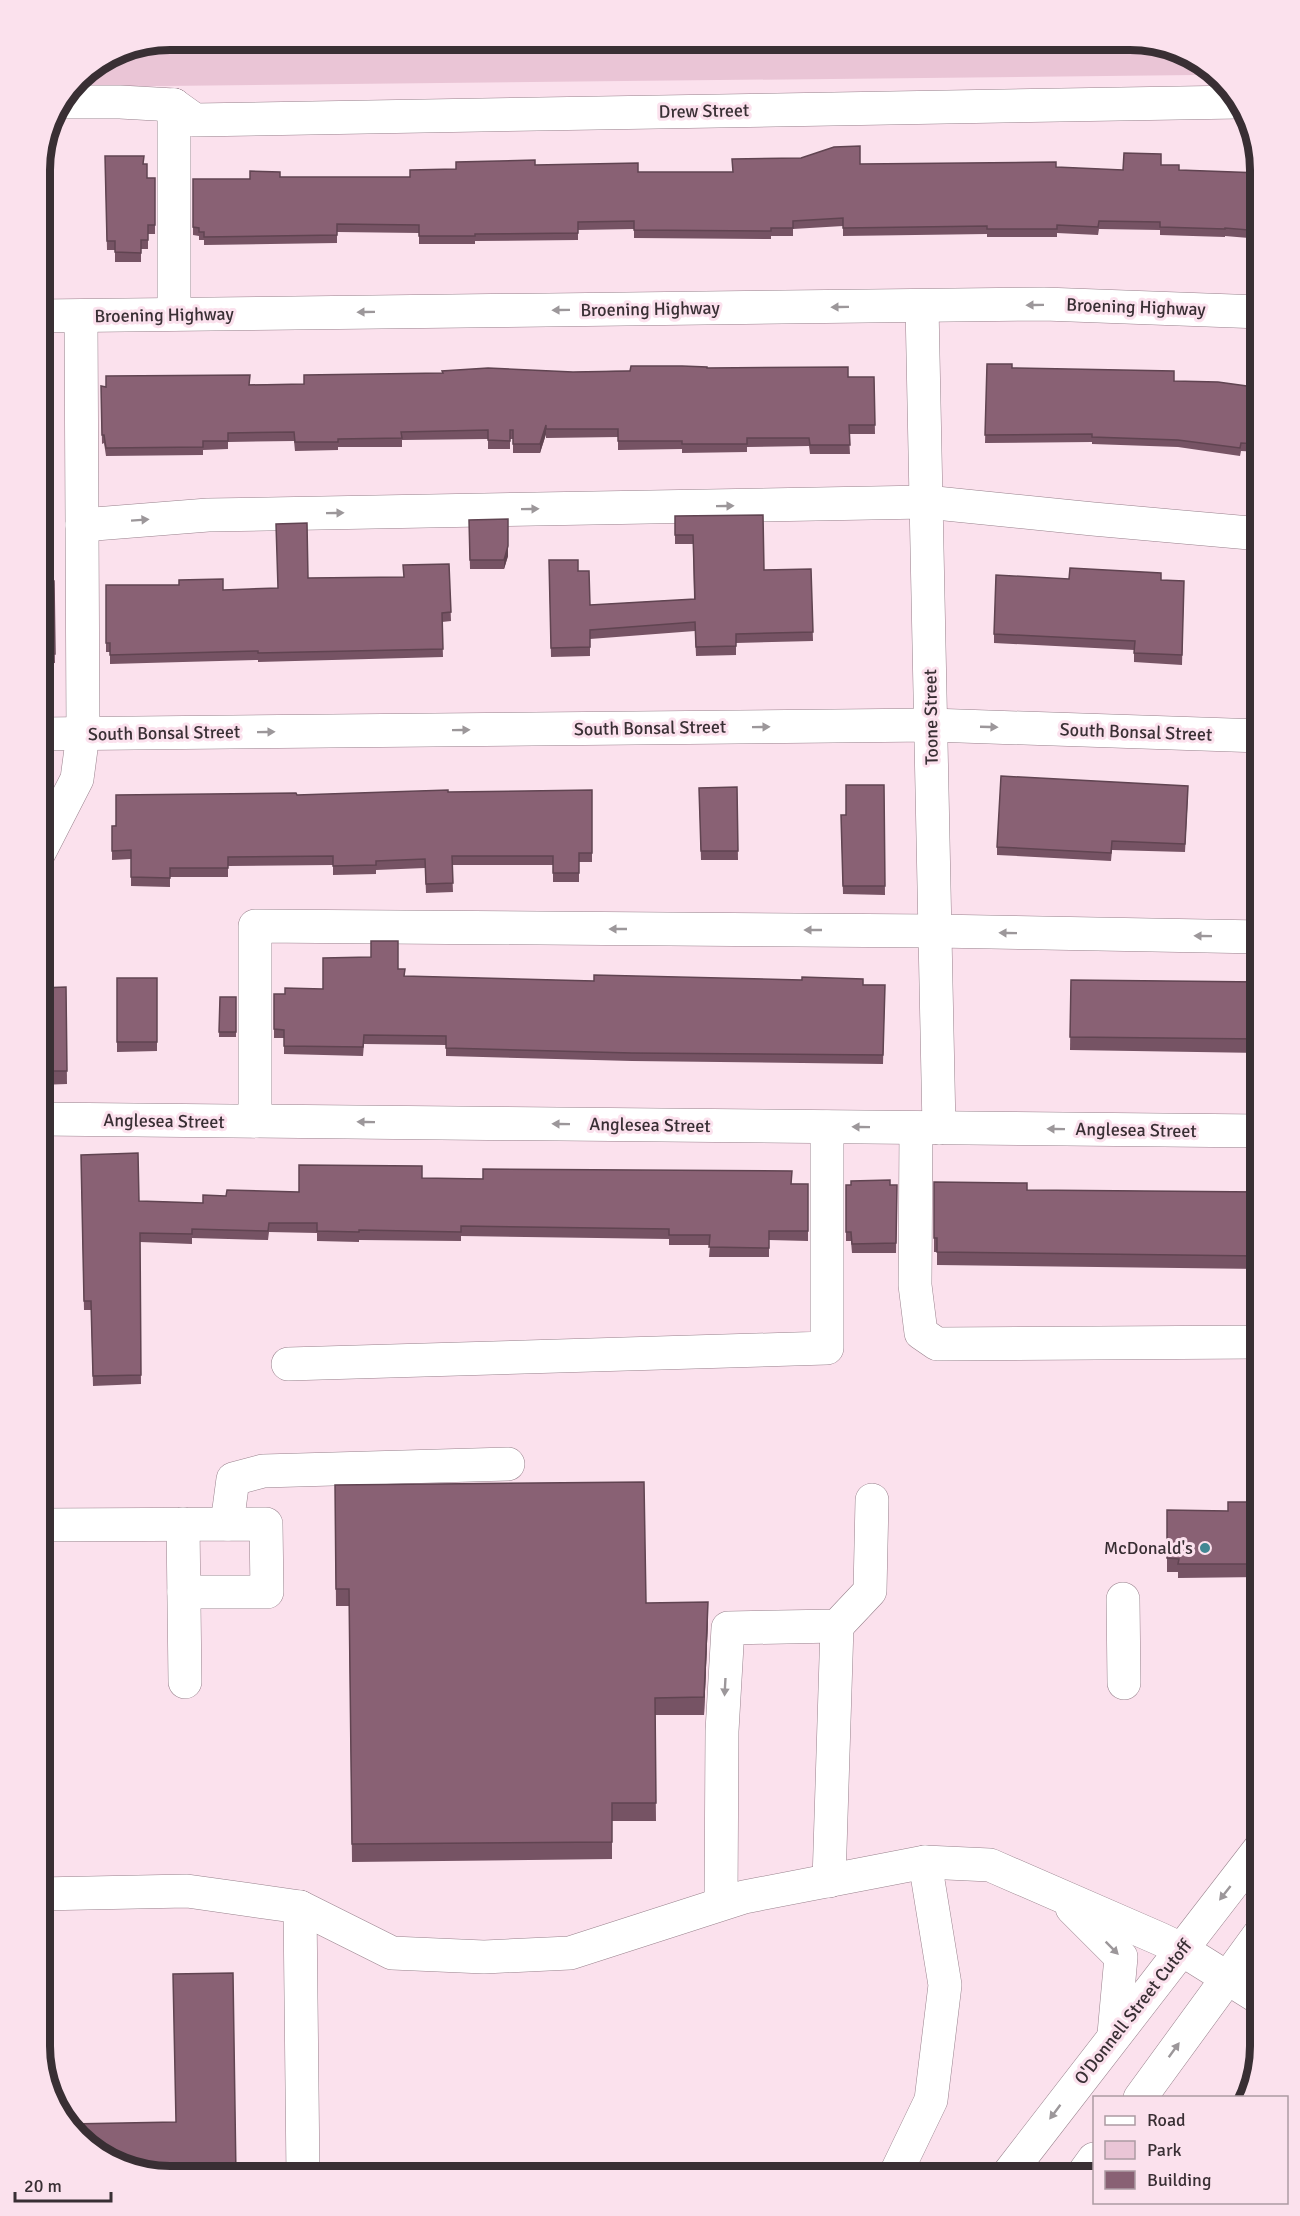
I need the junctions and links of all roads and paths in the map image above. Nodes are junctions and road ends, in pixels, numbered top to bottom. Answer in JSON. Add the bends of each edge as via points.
{"nodes":[{"id":1,"x":71,"y":102,"type":"edge"},
{"id":2,"x":1229,"y":102,"type":"edge"},
{"id":3,"x":174,"y":105,"type":"junction"},
{"id":4,"x":922,"y":306,"type":"junction"},
{"id":5,"x":1250,"y":311,"type":"edge"},
{"id":6,"x":174,"y":314,"type":"junction"},
{"id":7,"x":50,"y":316,"type":"edge"},
{"id":8,"x":81,"y":316,"type":"junction"},
{"id":9,"x":926,"y":502,"type":"junction"},
{"id":10,"x":82,"y":525,"type":"junction"},
{"id":11,"x":1250,"y":533,"type":"edge"},
{"id":12,"x":931,"y":725,"type":"junction"},
{"id":13,"x":50,"y":734,"type":"edge"},
{"id":14,"x":83,"y":734,"type":"junction"},
{"id":15,"x":1250,"y":736,"type":"edge"},
{"id":16,"x":50,"y":831,"type":"edge"},
{"id":17,"x":935,"y":931,"type":"junction"},
{"id":18,"x":1250,"y":937,"type":"edge"},
{"id":19,"x":50,"y":1119,"type":"edge"},
{"id":20,"x":255,"y":1121,"type":"junction"},
{"id":21,"x":827,"y":1127,"type":"junction"},
{"id":22,"x":927,"y":1128,"type":"junction"},
{"id":23,"x":1250,"y":1131,"type":"edge"},
{"id":24,"x":1250,"y":1342,"type":"edge"},
{"id":25,"x":288,"y":1364,"type":"dead end"},
{"id":26,"x":508,"y":1464,"type":"dead end"},
{"id":27,"x":872,"y":1500,"type":"dead end"},
{"id":28,"x":183,"y":1524,"type":"junction"},
{"id":29,"x":227,"y":1524,"type":"junction"},
{"id":30,"x":50,"y":1525,"type":"edge"},
{"id":31,"x":184,"y":1592,"type":"junction"},
{"id":32,"x":1123,"y":1599,"type":"dead end"},
{"id":33,"x":837,"y":1626,"type":"junction"},
{"id":34,"x":185,"y":1682,"type":"dead end"},
{"id":35,"x":1124,"y":1683,"type":"dead end"},
{"id":36,"x":1250,"y":1861,"type":"edge"},
{"id":37,"x":925,"y":1863,"type":"junction"},
{"id":38,"x":829,"y":1881,"type":"junction"},
{"id":39,"x":1056,"y":1892,"type":"junction"},
{"id":40,"x":50,"y":1894,"type":"edge"},
{"id":41,"x":721,"y":1903,"type":"junction"},
{"id":42,"x":300,"y":1907,"type":"junction"},
{"id":43,"x":1250,"y":1947,"type":"edge"},
{"id":44,"x":1181,"y":1949,"type":"junction"},
{"id":45,"x":1227,"y":1978,"type":"junction"},
{"id":46,"x":1250,"y":1992,"type":"edge"},
{"id":47,"x":1114,"y":2034,"type":"junction"},
{"id":48,"x":1141,"y":2096,"type":"edge"},
{"id":49,"x":303,"y":2166,"type":"edge"},
{"id":50,"x":899,"y":2166,"type":"edge"},
{"id":51,"x":1014,"y":2166,"type":"edge"}],
"edges":[{"from":1,"to":3,"type":"street"},
{"from":2,"to":3,"type":"street","name":"Drew Street","via":[[195,120]]},
{"from":3,"to":6,"type":"street"},
{"from":5,"to":4,"type":"street","name":"Broening Highway","one_way":true,"via":[[1044,304]]},
{"from":4,"to":6,"type":"street","name":"Broening Highway","one_way":true},
{"from":4,"to":9,"type":"street","name":"Toone Street"},
{"from":6,"to":8,"type":"street","name":"Broening Highway"},
{"from":7,"to":8,"type":"street","name":"Broening Highway"},
{"from":8,"to":10,"type":"street"},
{"from":10,"to":9,"type":"street","one_way":true,"via":[[208,515]]},
{"from":9,"to":11,"type":"street"},
{"from":9,"to":12,"type":"street","name":"Toone Street"},
{"from":10,"to":14,"type":"street"},
{"from":14,"to":12,"type":"street","name":"South Bonsal Street","one_way":true},
{"from":12,"to":15,"type":"street","name":"South Bonsal Street","one_way":true},
{"from":12,"to":17,"type":"street","name":"Toone Street"},
{"from":13,"to":14,"type":"street","name":"South Bonsal Street"},
{"from":14,"to":16,"type":"street","via":[[77,778]]},
{"from":18,"to":17,"type":"street","one_way":true},
{"from":17,"to":20,"type":"street","one_way":true,"via":[[255,926]]},
{"from":17,"to":22,"type":"street","name":"Toone Street"},
{"from":19,"to":20,"type":"street","name":"Anglesea Street"},
{"from":21,"to":20,"type":"street","name":"Anglesea Street","one_way":true},
{"from":22,"to":21,"type":"street","name":"Anglesea Street","one_way":true},
{"from":21,"to":25,"type":"street","via":[[827,1348]]},
{"from":23,"to":22,"type":"street","name":"Anglesea Street","one_way":true},
{"from":22,"to":24,"type":"street","name":"Toone Street","via":[[915,1285],[921,1333],[937,1344]]},
{"from":26,"to":29,"type":"street","via":[[263,1471],[233,1479]]},
{"from":27,"to":33,"type":"street","via":[[870,1592]]},
{"from":28,"to":29,"type":"street"},
{"from":28,"to":30,"type":"street"},
{"from":28,"to":31,"type":"street"},
{"from":29,"to":31,"type":"street","via":[[266,1524],[267,1592]]},
{"from":31,"to":34,"type":"street"},
{"from":32,"to":35,"type":"street"},
{"from":33,"to":38,"type":"street"},
{"from":33,"to":41,"type":"street","one_way":true,"via":[[728,1628],[722,1731]]},
{"from":36,"to":44,"type":"street","name":"O'Donnell Street Cutoff","one_way":true},
{"from":37,"to":38,"type":"street"},
{"from":37,"to":39,"type":"street","via":[[990,1865]]},
{"from":37,"to":50,"type":"street","via":[[945,1985],[931,2100]]},
{"from":38,"to":41,"type":"street"},
{"from":39,"to":44,"type":"street"},
{"from":39,"to":47,"type":"street","one_way":true,"via":[[1121,1957]]},
{"from":40,"to":42,"type":"street","via":[[187,1891]]},
{"from":41,"to":42,"type":"street","via":[[570,1953],[484,1957],[392,1953]]},
{"from":42,"to":49,"type":"street"},
{"from":43,"to":45,"type":"street"},
{"from":44,"to":45,"type":"street"},
{"from":44,"to":47,"type":"street","name":"O'Donnell Street Cutoff"},
{"from":45,"to":46,"type":"street"},
{"from":48,"to":45,"type":"street","one_way":true},
{"from":47,"to":51,"type":"street","name":"O'Donnell Street Cutoff","one_way":true}]}
